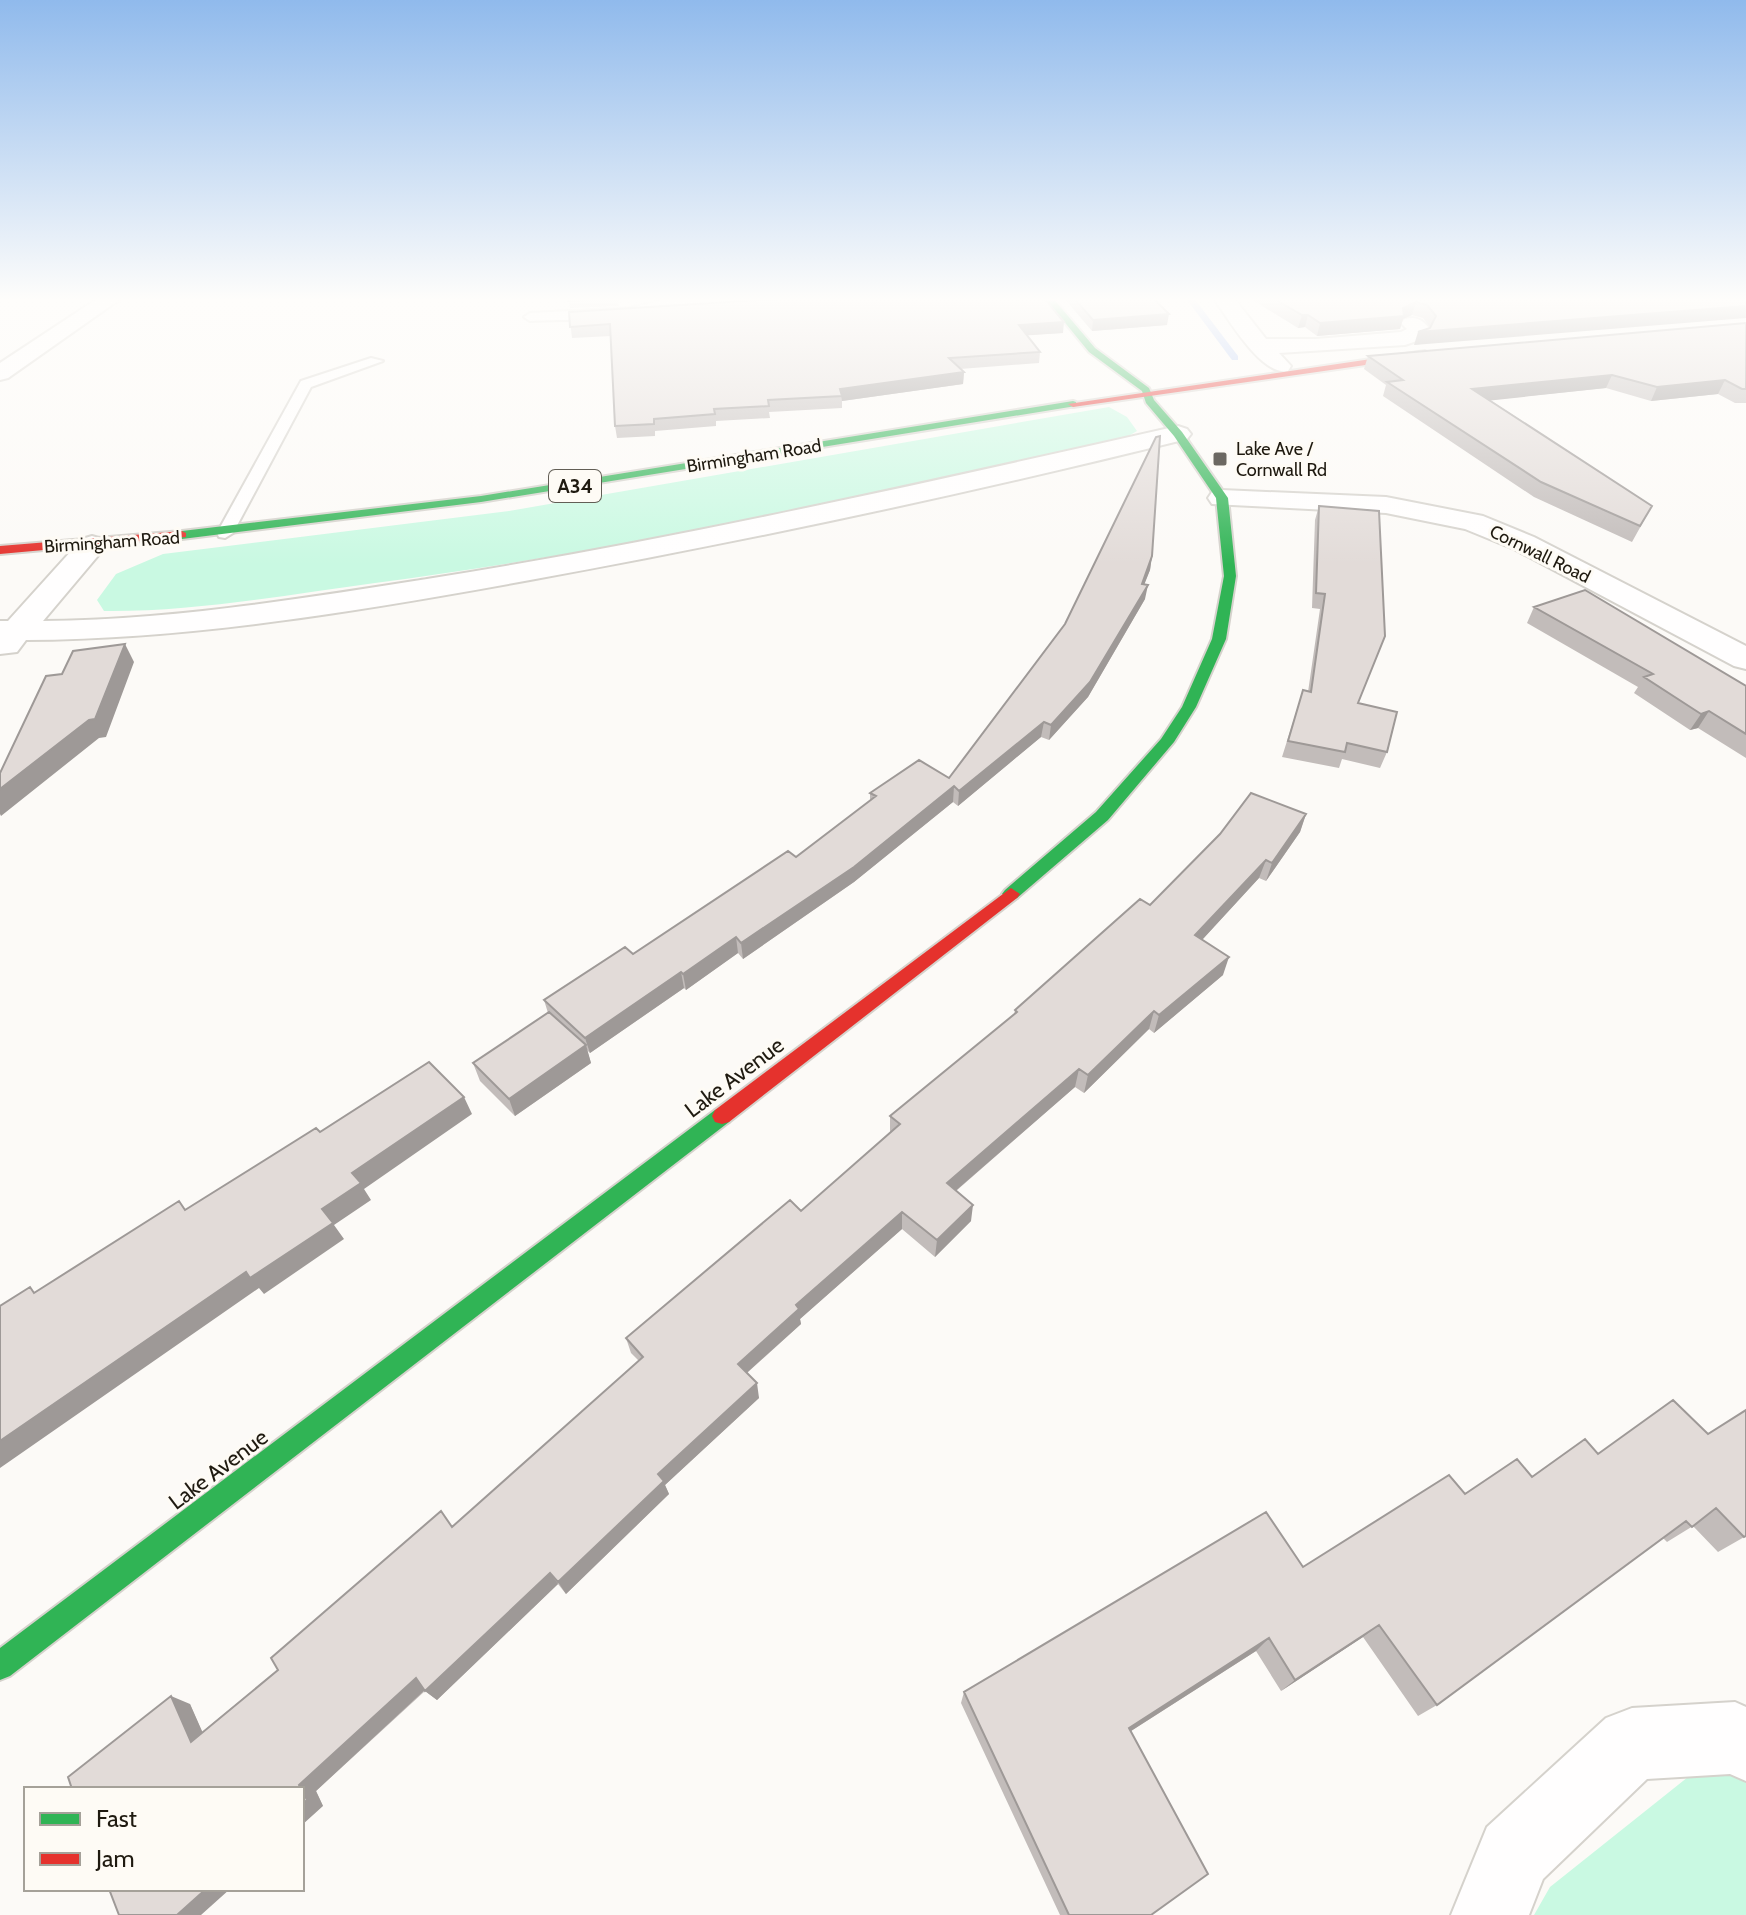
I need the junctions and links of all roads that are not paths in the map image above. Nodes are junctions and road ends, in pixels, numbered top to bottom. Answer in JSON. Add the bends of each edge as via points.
{"nodes":[{"id":1,"x":305,"y":386,"type":"edge"},
{"id":2,"x":1141,"y":386,"type":"edge"},
{"id":3,"x":1170,"y":386,"type":"edge"},
{"id":4,"x":1146,"y":390,"type":"junction"},
{"id":5,"x":1178,"y":434,"type":"junction"},
{"id":6,"x":1222,"y":498,"type":"junction"},
{"id":7,"x":225,"y":533,"type":"junction"},
{"id":8,"x":92,"y":545,"type":"junction"},
{"id":9,"x":0,"y":550,"type":"edge"},
{"id":10,"x":6,"y":638,"type":"edge"},
{"id":11,"x":1746,"y":659,"type":"edge"},
{"id":12,"x":0,"y":1666,"type":"edge"},
{"id":13,"x":1746,"y":1745,"type":"edge"},
{"id":14,"x":1490,"y":1915,"type":"edge"}],
"edges":[{"from":1,"to":7,"type":"lane"},
{"from":2,"to":4,"type":"main road","name":"Lake Avenue"},
{"from":3,"to":4,"type":"main road","name":"Birmingham Road","number":"A34"},
{"from":4,"to":5,"type":"main road","name":"Lake Avenue","via":[[1149,401]]},
{"from":4,"to":7,"type":"main road","name":"Birmingham Road","number":"A34","via":[[560,488]]},
{"from":5,"to":6,"type":"main road","name":"Lake Avenue"},
{"from":5,"to":10,"type":"street","via":[[668,547],[504,577],[265,612]]},
{"from":6,"to":11,"type":"street","name":"Cornwall Road","via":[[1386,505],[1473,522],[1524,543]]},
{"from":6,"to":12,"type":"main road","name":"Lake Avenue","via":[[1230,576],[1222,628],[1207,673],[1167,742],[1102,816],[990,911]]},
{"from":7,"to":8,"type":"main road","name":"Birmingham Road","number":"A34"},
{"from":8,"to":9,"type":"main road","name":"Birmingham Road","number":"A34"},
{"from":8,"to":10,"type":"street"},
{"from":13,"to":14,"type":"street","via":[[1735,1738],[1632,1744],[1514,1854]]}]}
